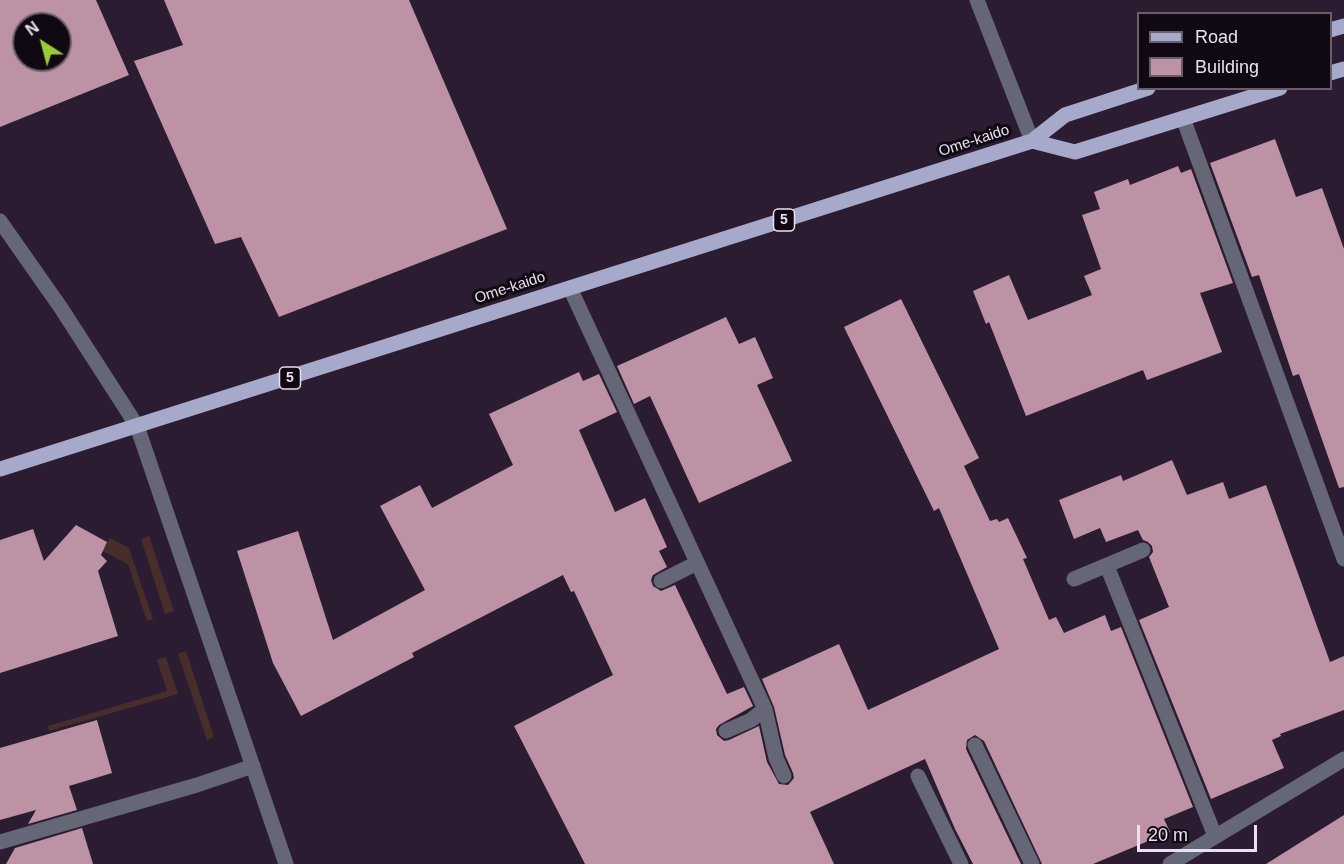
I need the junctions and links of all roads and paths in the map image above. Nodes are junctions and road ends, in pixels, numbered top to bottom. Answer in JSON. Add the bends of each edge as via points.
{"nodes":[{"id":1,"x":977,"y":0,"type":"edge"},
{"id":2,"x":1142,"y":90,"type":"edge"},
{"id":3,"x":1274,"y":90,"type":"edge"},
{"id":4,"x":1183,"y":118,"type":"junction"},
{"id":5,"x":1032,"y":141,"type":"junction"},
{"id":6,"x":0,"y":221,"type":"edge"},
{"id":7,"x":570,"y":288,"type":"junction"},
{"id":8,"x":137,"y":426,"type":"junction"},
{"id":9,"x":0,"y":469,"type":"edge"},
{"id":10,"x":1143,"y":550,"type":"dead end"},
{"id":11,"x":1344,"y":559,"type":"edge"},
{"id":12,"x":697,"y":563,"type":"junction"},
{"id":13,"x":1107,"y":566,"type":"junction"},
{"id":14,"x":1074,"y":579,"type":"dead end"},
{"id":15,"x":661,"y":582,"type":"dead end"},
{"id":16,"x":765,"y":709,"type":"junction"},
{"id":17,"x":726,"y":731,"type":"dead end"},
{"id":18,"x":975,"y":745,"type":"dead end"},
{"id":19,"x":1344,"y":759,"type":"edge"},
{"id":20,"x":253,"y":766,"type":"junction"},
{"id":21,"x":784,"y":776,"type":"dead end"},
{"id":22,"x":918,"y":776,"type":"dead end"},
{"id":23,"x":1215,"y":836,"type":"junction"},
{"id":24,"x":0,"y":842,"type":"edge"},
{"id":25,"x":286,"y":864,"type":"edge"},
{"id":26,"x":961,"y":864,"type":"edge"},
{"id":27,"x":1032,"y":864,"type":"edge"},
{"id":28,"x":1170,"y":864,"type":"edge"}],
"edges":[{"from":1,"to":5,"type":"street"},
{"from":2,"to":5,"type":"main road","name":"Ome-kaido","number":"5","via":[[1065,115]]},
{"from":3,"to":4,"type":"main road","name":"Ome-kaido"},
{"from":4,"to":5,"type":"main road","name":"Ome-kaido","via":[[1075,152]]},
{"from":4,"to":11,"type":"street"},
{"from":5,"to":7,"type":"main road","name":"Ome-kaido","number":"5"},
{"from":6,"to":8,"type":"street"},
{"from":7,"to":8,"type":"main road","name":"Ome-kaido","number":"5"},
{"from":7,"to":12,"type":"street"},
{"from":8,"to":9,"type":"main road","name":"Ome-kaido","number":"5"},
{"from":8,"to":20,"type":"street"},
{"from":10,"to":13,"type":"street"},
{"from":12,"to":15,"type":"street"},
{"from":12,"to":16,"type":"street"},
{"from":13,"to":14,"type":"street"},
{"from":13,"to":23,"type":"street"},
{"from":16,"to":17,"type":"street"},
{"from":16,"to":21,"type":"street"},
{"from":18,"to":27,"type":"street"},
{"from":19,"to":23,"type":"street"},
{"from":20,"to":24,"type":"street"},
{"from":20,"to":25,"type":"street"},
{"from":22,"to":26,"type":"street"},
{"from":23,"to":28,"type":"street"}]}
